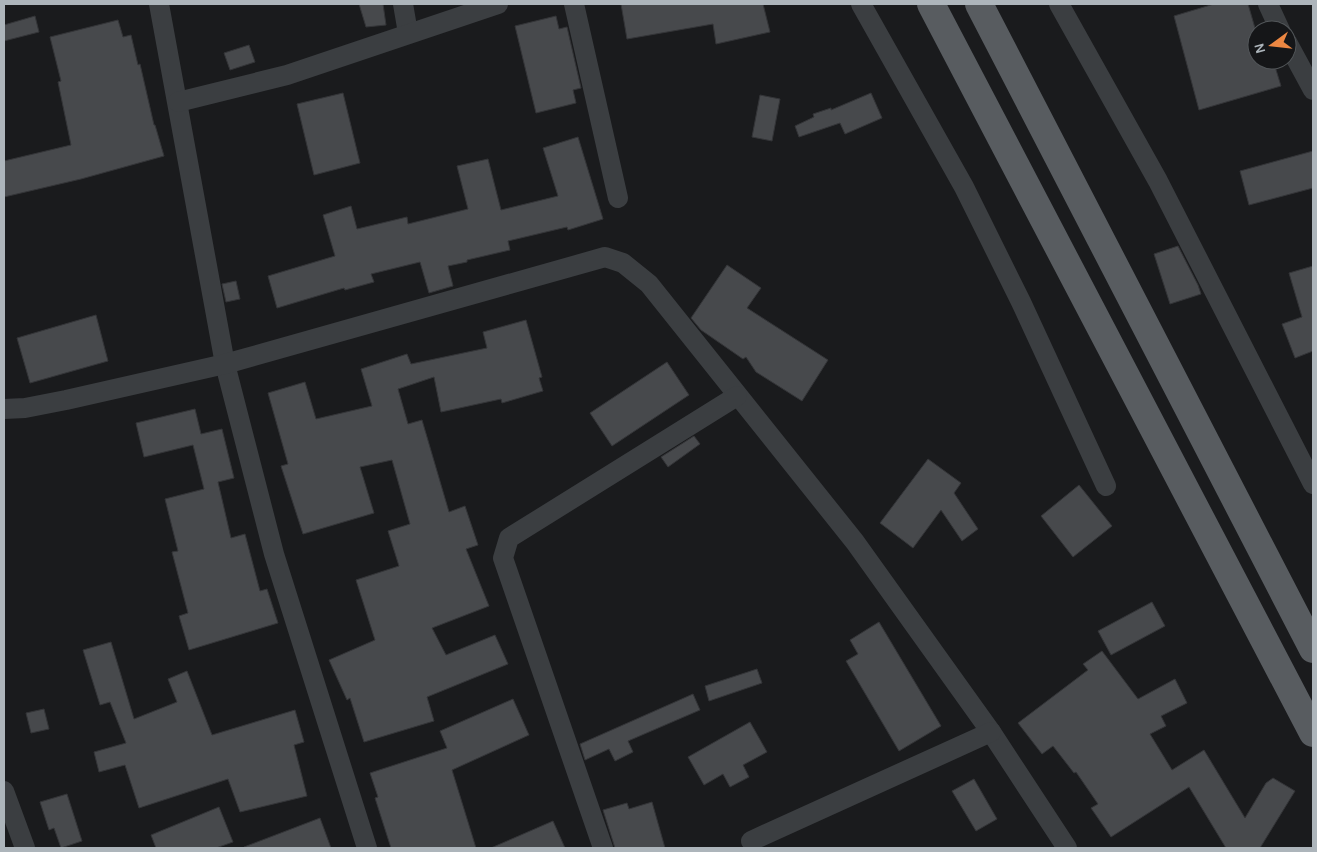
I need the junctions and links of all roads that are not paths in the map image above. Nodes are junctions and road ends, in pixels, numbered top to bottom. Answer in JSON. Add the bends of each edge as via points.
{"nodes":[{"id":1,"x":159,"y":4,"type":"edge"},
{"id":2,"x":403,"y":4,"type":"edge"},
{"id":3,"x":498,"y":4,"type":"edge"},
{"id":4,"x":574,"y":4,"type":"edge"},
{"id":5,"x":861,"y":4,"type":"edge"},
{"id":6,"x":931,"y":4,"type":"edge"},
{"id":7,"x":979,"y":4,"type":"edge"},
{"id":8,"x":1059,"y":4,"type":"edge"},
{"id":9,"x":1268,"y":4,"type":"edge"},
{"id":10,"x":1275,"y":20,"type":"edge"},
{"id":11,"x":408,"y":33,"type":"junction"},
{"id":12,"x":1297,"y":60,"type":"edge"},
{"id":13,"x":1313,"y":90,"type":"edge"},
{"id":14,"x":178,"y":102,"type":"junction"},
{"id":15,"x":618,"y":198,"type":"dead end"},
{"id":16,"x":225,"y":364,"type":"junction"},
{"id":17,"x":737,"y":396,"type":"junction"},
{"id":18,"x":4,"y":408,"type":"edge"},
{"id":19,"x":1313,"y":484,"type":"edge"},
{"id":20,"x":1106,"y":486,"type":"dead end"},
{"id":21,"x":1313,"y":649,"type":"edge"},
{"id":22,"x":992,"y":732,"type":"junction"},
{"id":23,"x":1313,"y":733,"type":"edge"},
{"id":24,"x":4,"y":791,"type":"edge"},
{"id":25,"x":750,"y":841,"type":"dead end"},
{"id":26,"x":25,"y":848,"type":"edge"},
{"id":27,"x":366,"y":848,"type":"edge"},
{"id":28,"x":603,"y":848,"type":"edge"},
{"id":29,"x":1067,"y":848,"type":"edge"}],
"edges":[{"from":1,"to":14,"type":"street"},
{"from":2,"to":11,"type":"street"},
{"from":3,"to":11,"type":"street"},
{"from":4,"to":15,"type":"street"},
{"from":5,"to":20,"type":"street","via":[[964,187]]},
{"from":6,"to":23,"type":"main road"},
{"from":7,"to":21,"type":"main road"},
{"from":8,"to":19,"type":"street","via":[[1158,181]]},
{"from":9,"to":10,"type":"street"},
{"from":11,"to":14,"type":"street","via":[[287,74]]},
{"from":12,"to":13,"type":"street"},
{"from":14,"to":16,"type":"street"},
{"from":16,"to":17,"type":"street","via":[[605,258],[623,263],[649,284]]},
{"from":16,"to":18,"type":"street","via":[[66,400],[24,408]]},
{"from":16,"to":27,"type":"street","via":[[274,554]]},
{"from":17,"to":22,"type":"street","via":[[855,542]]},
{"from":17,"to":28,"type":"street","via":[[509,538],[503,558]]},
{"from":22,"to":25,"type":"street"},
{"from":22,"to":29,"type":"street"},
{"from":24,"to":26,"type":"street"}]}
